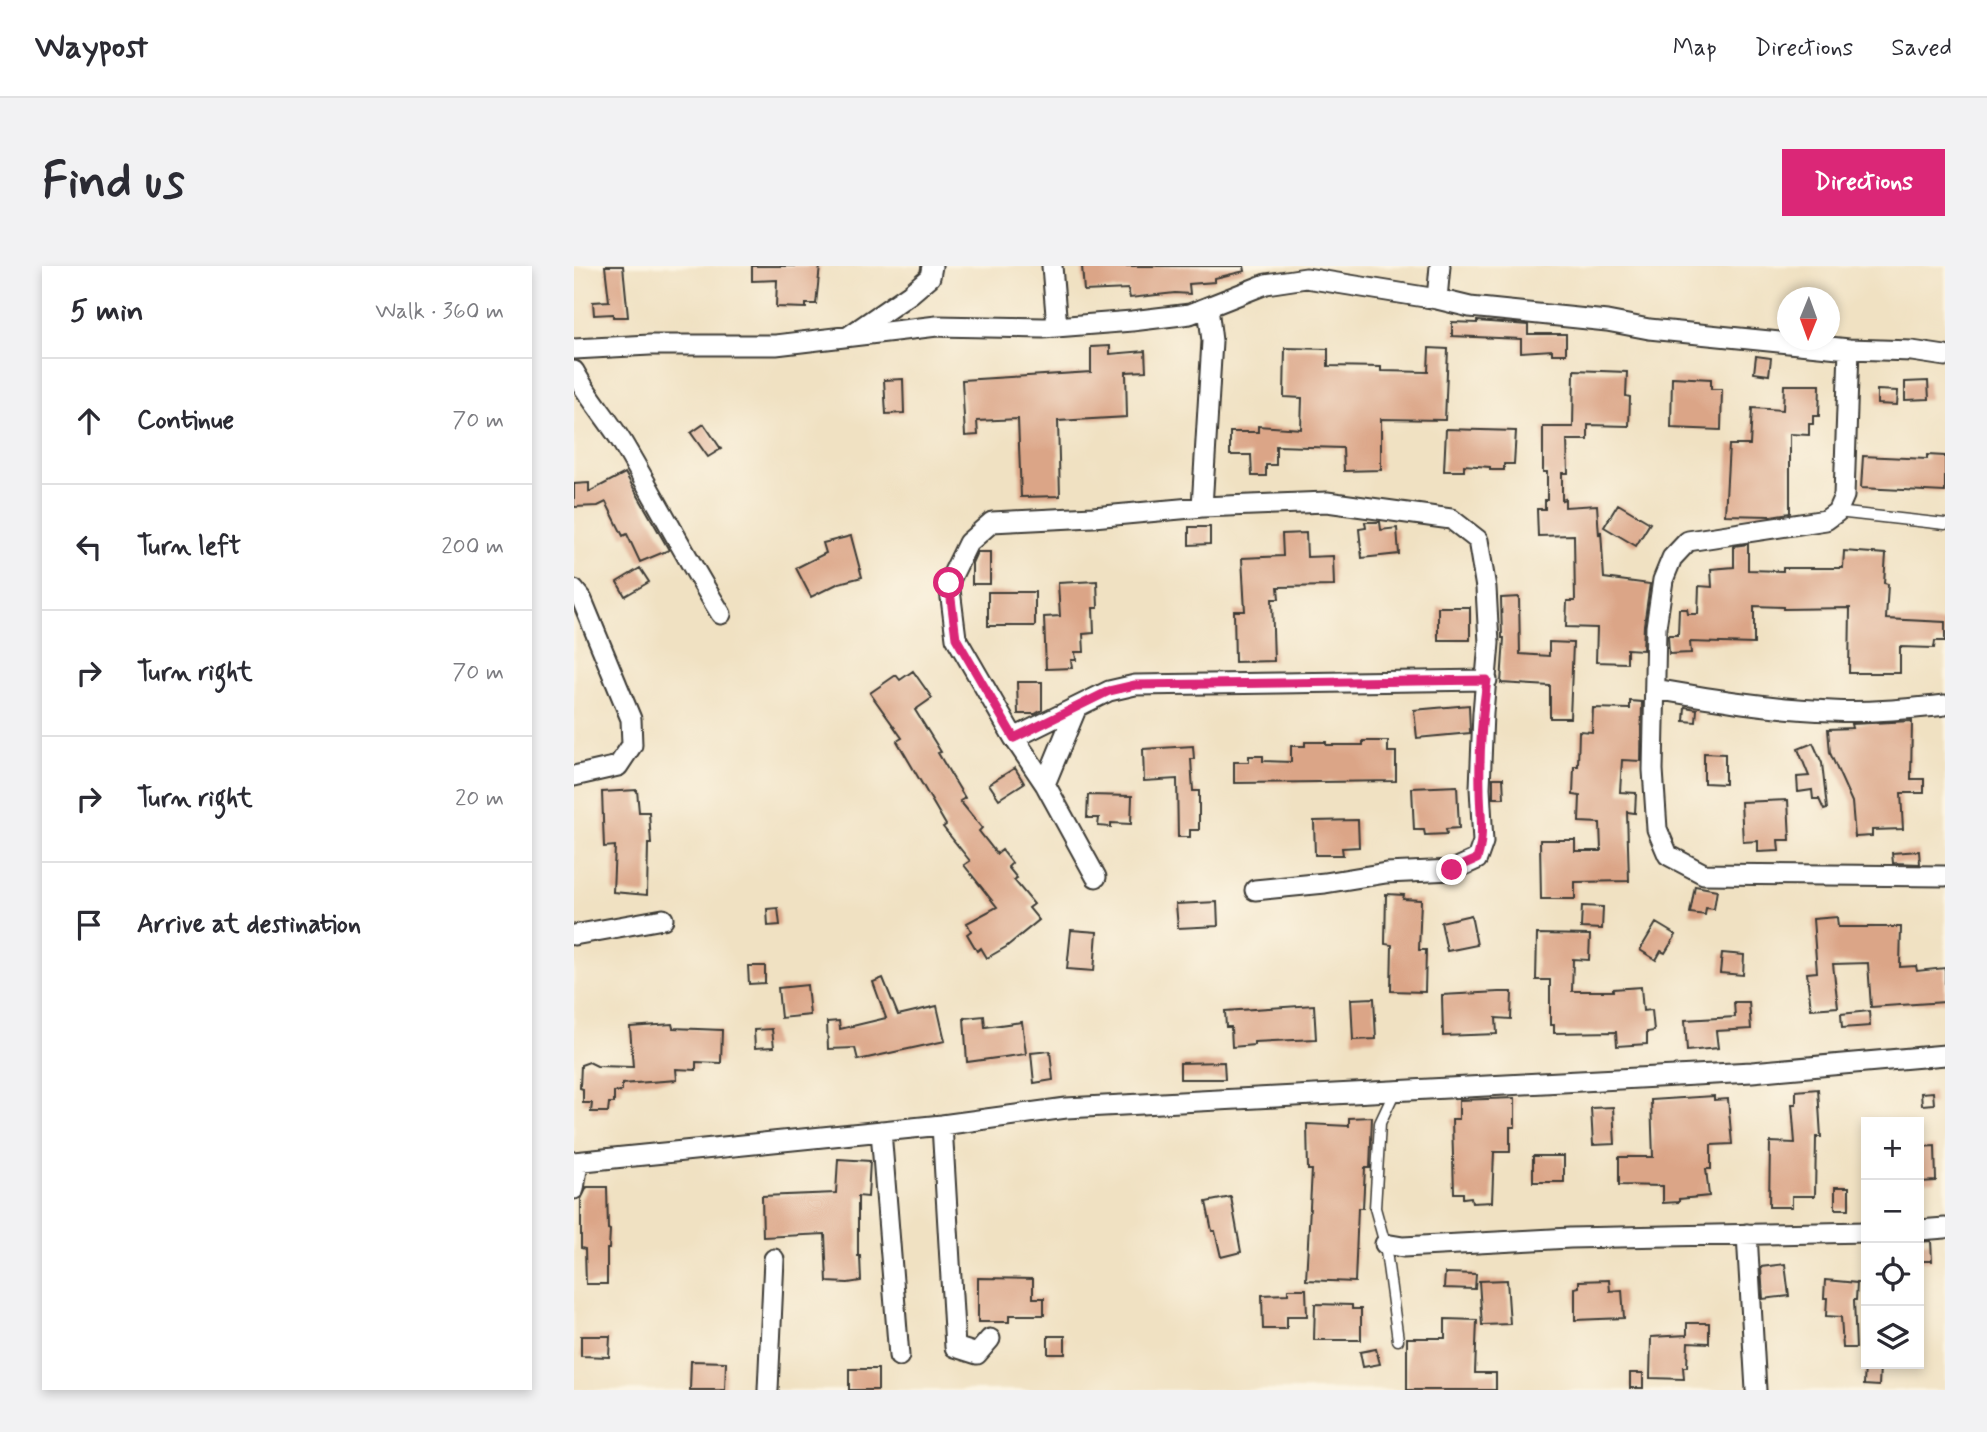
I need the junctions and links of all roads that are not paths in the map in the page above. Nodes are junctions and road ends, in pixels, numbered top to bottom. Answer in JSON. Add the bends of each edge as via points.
{"nodes":[{"id":1,"x":932,"y":266,"type":"edge"},
{"id":2,"x":1052,"y":266,"type":"edge"},
{"id":3,"x":1440,"y":266,"type":"edge"},
{"id":4,"x":1305,"y":272,"type":"edge"},
{"id":5,"x":1437,"y":299,"type":"junction"},
{"id":6,"x":1208,"y":307,"type":"junction"},
{"id":7,"x":1057,"y":327,"type":"junction"},
{"id":8,"x":846,"y":338,"type":"junction"},
{"id":9,"x":574,"y":349,"type":"edge"},
{"id":10,"x":1849,"y":349,"type":"junction"},
{"id":11,"x":1945,"y":356,"type":"edge"},
{"id":12,"x":574,"y":371,"type":"edge"},
{"id":13,"x":1202,"y":507,"type":"junction"},
{"id":14,"x":1837,"y":512,"type":"junction"},
{"id":15,"x":1945,"y":524,"type":"edge"},
{"id":16,"x":574,"y":590,"type":"edge"},
{"id":17,"x":720,"y":614,"type":"dead end"},
{"id":18,"x":1487,"y":680,"type":"junction"},
{"id":19,"x":1655,"y":689,"type":"junction"},
{"id":20,"x":1945,"y":705,"type":"edge"},
{"id":21,"x":1076,"y":709,"type":"junction"},
{"id":22,"x":1014,"y":738,"type":"junction"},
{"id":23,"x":574,"y":776,"type":"edge"},
{"id":24,"x":1045,"y":784,"type":"junction"},
{"id":25,"x":1945,"y":876,"type":"edge"},
{"id":26,"x":1097,"y":877,"type":"dead end"},
{"id":27,"x":1255,"y":890,"type":"dead end"},
{"id":28,"x":663,"y":919,"type":"dead end"},
{"id":29,"x":574,"y":935,"type":"edge"},
{"id":30,"x":1945,"y":1055,"type":"edge"},
{"id":31,"x":1395,"y":1091,"type":"junction"},
{"id":32,"x":942,"y":1125,"type":"junction"},
{"id":33,"x":881,"y":1131,"type":"junction"},
{"id":34,"x":576,"y":1162,"type":"edge"},
{"id":35,"x":574,"y":1189,"type":"edge"},
{"id":36,"x":1945,"y":1228,"type":"edge"},
{"id":37,"x":1924,"y":1230,"type":"edge"},
{"id":38,"x":1861,"y":1232,"type":"edge"},
{"id":39,"x":1747,"y":1234,"type":"junction"},
{"id":40,"x":1385,"y":1244,"type":"junction"},
{"id":41,"x":774,"y":1259,"type":"dead end"},
{"id":42,"x":990,"y":1339,"type":"dead end"},
{"id":43,"x":1398,"y":1340,"type":"dead end"},
{"id":44,"x":899,"y":1356,"type":"dead end"},
{"id":45,"x":768,"y":1390,"type":"edge"},
{"id":46,"x":1756,"y":1390,"type":"edge"}],
"edges":[{"from":1,"to":8,"type":"street","via":[[930,277],[910,294]]},
{"from":2,"to":7,"type":"street"},
{"from":3,"to":5,"type":"street"},
{"from":4,"to":5,"type":"street"},
{"from":4,"to":6,"type":"street"},
{"from":5,"to":10,"type":"street","via":[[1649,329]]},
{"from":6,"to":7,"type":"street","via":[[1190,314]]},
{"from":6,"to":13,"type":"street","via":[[1212,341]]},
{"from":7,"to":8,"type":"street","via":[[937,326]]},
{"from":8,"to":9,"type":"street","via":[[776,345]]},
{"from":10,"to":11,"type":"street"},
{"from":10,"to":14,"type":"street","via":[[1844,496]]},
{"from":12,"to":17,"type":"street","via":[[620,438]]},
{"from":13,"to":18,"type":"street","via":[[1327,502],[1451,519],[1478,540],[1486,588]]},
{"from":13,"to":22,"type":"street","via":[[992,522],[968,543],[949,583],[956,638]]},
{"from":14,"to":15,"type":"lane"},
{"from":14,"to":19,"type":"street","via":[[1826,520],[1688,541],[1672,558],[1663,579]]},
{"from":16,"to":23,"type":"street","via":[[631,719],[632,745],[618,766]]},
{"from":18,"to":21,"type":"street","via":[[1135,685],[1109,691]]},
{"from":18,"to":27,"type":"street","via":[[1480,788],[1483,842],[1477,859],[1452,870],[1386,873]]},
{"from":19,"to":20,"type":"street","via":[[1832,711]]},
{"from":19,"to":25,"type":"street","via":[[1657,829],[1668,855],[1704,874]]},
{"from":21,"to":22,"type":"street"},
{"from":21,"to":24,"type":"street"},
{"from":22,"to":24,"type":"street"},
{"from":24,"to":26,"type":"street"},
{"from":28,"to":29,"type":"street"},
{"from":30,"to":31,"type":"street","via":[[1752,1072]]},
{"from":31,"to":32,"type":"street","via":[[1066,1108]]},
{"from":31,"to":40,"type":"lane","via":[[1380,1123],[1378,1140],[1376,1208]]},
{"from":32,"to":33,"type":"street"},
{"from":32,"to":42,"type":"street","via":[[955,1347],[977,1354]]},
{"from":33,"to":34,"type":"street"},
{"from":33,"to":44,"type":"street"},
{"from":34,"to":35,"type":"street"},
{"from":36,"to":37,"type":"street"},
{"from":38,"to":39,"type":"street"},
{"from":39,"to":40,"type":"street","via":[[1404,1247]]},
{"from":39,"to":46,"type":"street"},
{"from":40,"to":43,"type":"lane"},
{"from":41,"to":45,"type":"street"}]}
